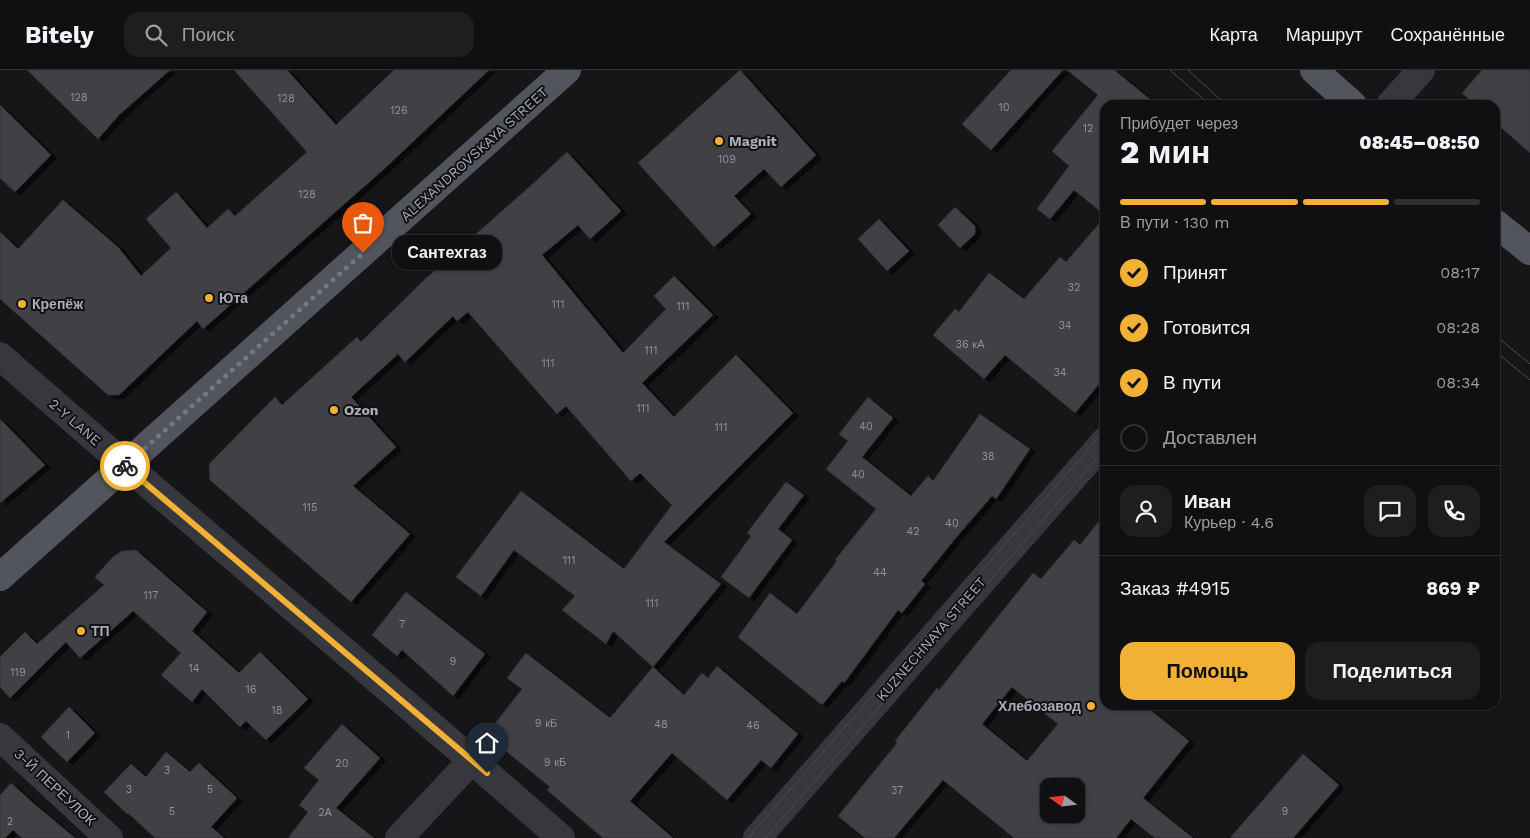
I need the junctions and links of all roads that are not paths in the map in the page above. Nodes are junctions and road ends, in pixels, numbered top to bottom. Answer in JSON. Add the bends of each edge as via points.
{"nodes":[{"id":1,"x":568,"y":70,"type":"edge"},
{"id":2,"x":1314,"y":70,"type":"edge"},
{"id":3,"x":1421,"y":70,"type":"edge"},
{"id":4,"x":1347,"y":100,"type":"edge"},
{"id":5,"x":1394,"y":100,"type":"edge"},
{"id":6,"x":1500,"y":227,"type":"edge"},
{"id":7,"x":1530,"y":251,"type":"edge"},
{"id":8,"x":0,"y":356,"type":"edge"},
{"id":9,"x":1100,"y":447,"type":"edge"},
{"id":10,"x":125,"y":466,"type":"junction"},
{"id":11,"x":0,"y":577,"type":"edge"},
{"id":12,"x":0,"y":737,"type":"edge"},
{"id":13,"x":472,"y":760,"type":"junction"},
{"id":14,"x":109,"y":838,"type":"edge"},
{"id":15,"x":399,"y":838,"type":"edge"},
{"id":16,"x":561,"y":838,"type":"edge"},
{"id":17,"x":757,"y":838,"type":"edge"}],
"edges":[{"from":1,"to":10,"type":"main road","name":"ALEXANDROVSKAYA STREET"},
{"from":2,"to":4,"type":"main road"},
{"from":3,"to":5,"type":"street"},
{"from":6,"to":7,"type":"main road"},
{"from":8,"to":10,"type":"street","name":"2-Y LANE"},
{"from":9,"to":17,"type":"street","name":"KUZNECHNAYA STREET"},
{"from":10,"to":11,"type":"main road","name":"ALEXANDROVSKAYA STREET"},
{"from":10,"to":13,"type":"street","name":"2-Y LANE"},
{"from":12,"to":14,"type":"street","name":"3-Й ПЕРЕУЛОК"},
{"from":13,"to":15,"type":"street"},
{"from":13,"to":16,"type":"street","name":"2-Y LANE"}]}
